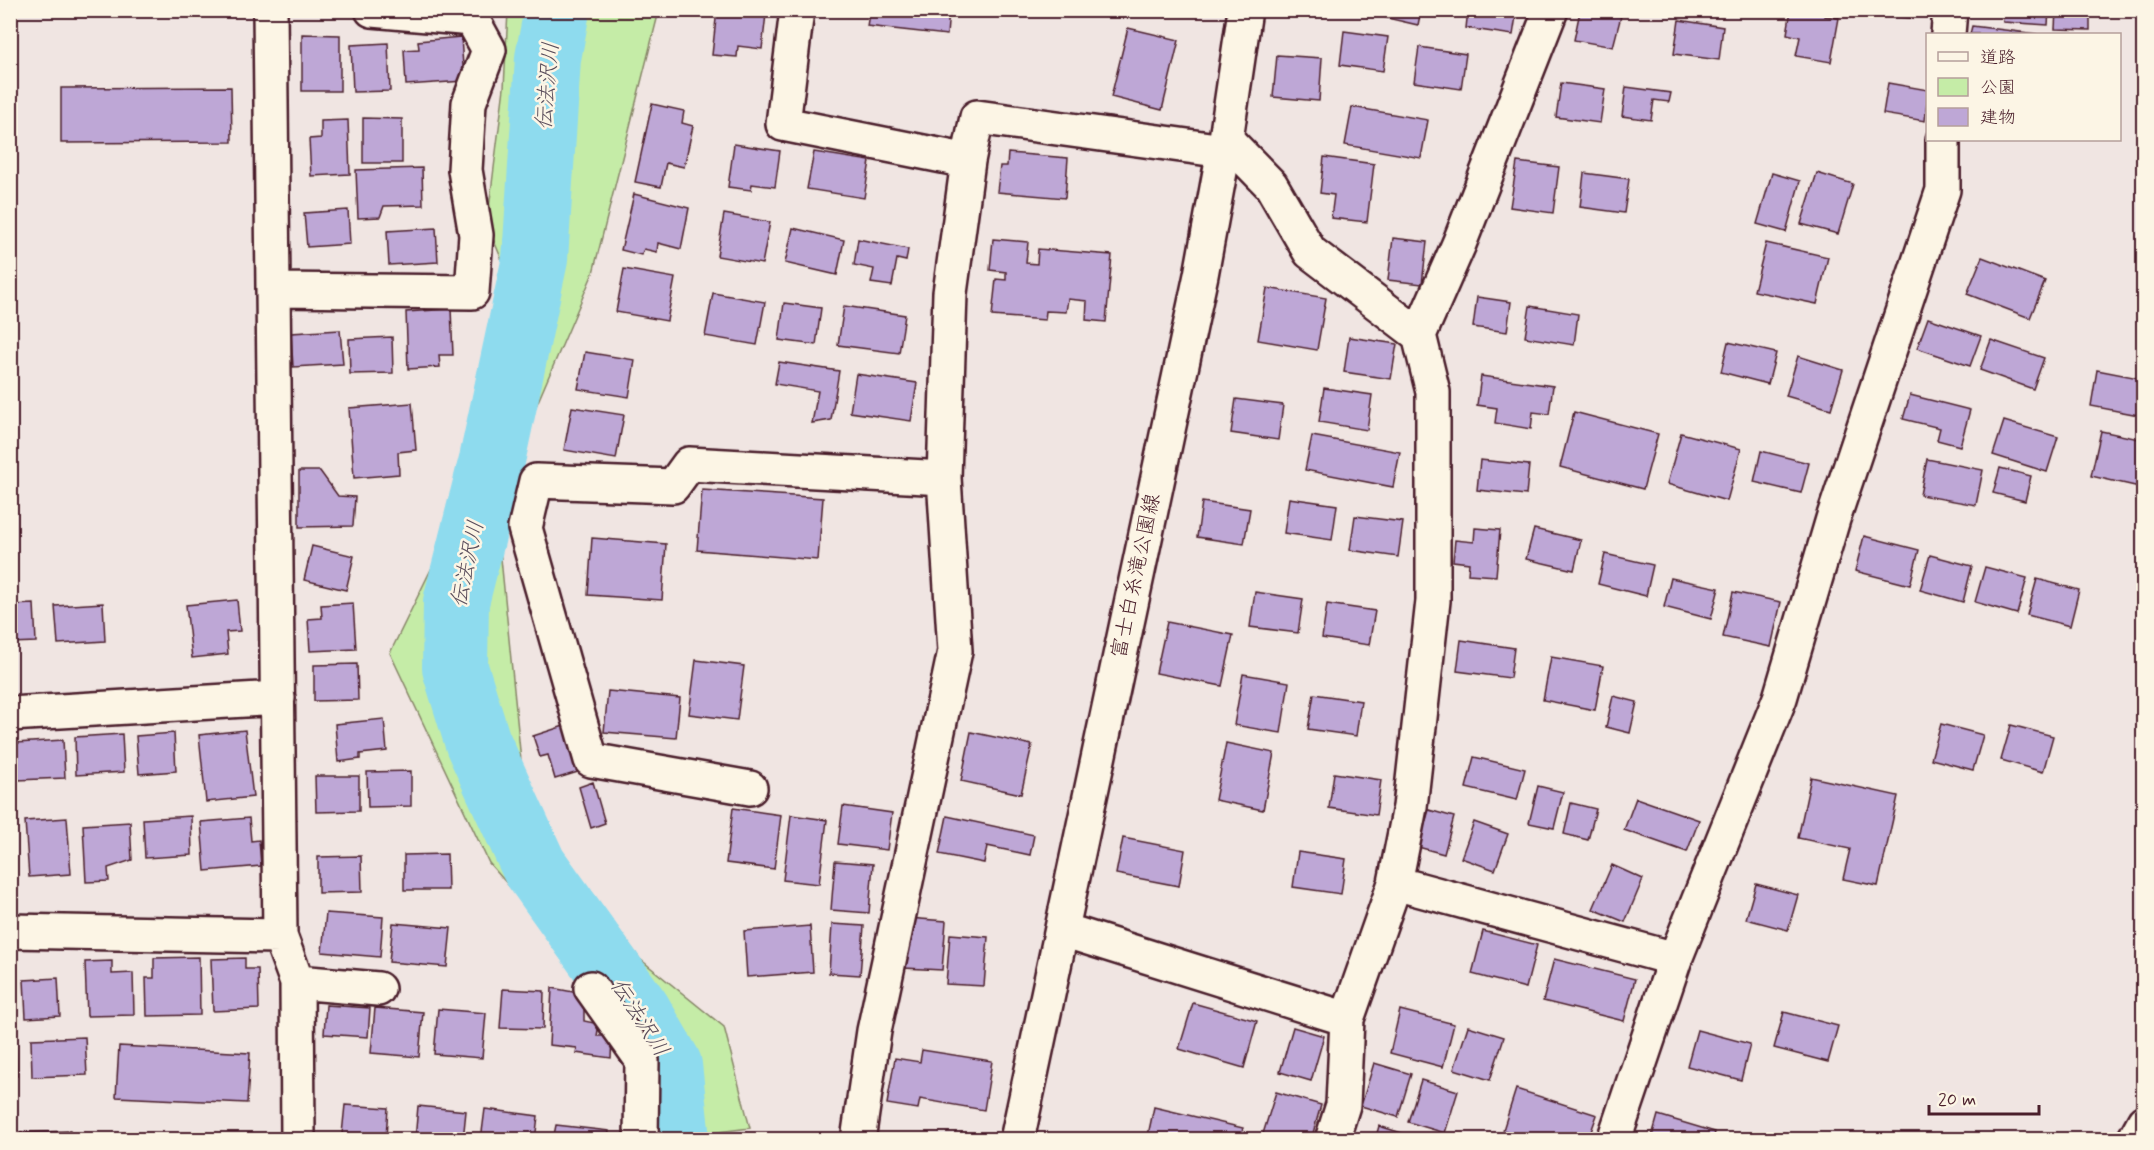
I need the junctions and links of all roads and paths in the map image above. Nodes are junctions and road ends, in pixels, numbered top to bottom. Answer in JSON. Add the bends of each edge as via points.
{"nodes":[{"id":1,"x":270,"y":10,"type":"edge"},
{"id":2,"x":372,"y":10,"type":"edge"},
{"id":3,"x":797,"y":10,"type":"edge"},
{"id":4,"x":1245,"y":10,"type":"edge"},
{"id":5,"x":1551,"y":10,"type":"edge"},
{"id":6,"x":1950,"y":10,"type":"edge"},
{"id":7,"x":1948,"y":33,"type":"edge"},
{"id":8,"x":1943,"y":141,"type":"edge"},
{"id":9,"x":1225,"y":145,"type":"junction"},
{"id":10,"x":968,"y":161,"type":"junction"},
{"id":11,"x":273,"y":290,"type":"junction"},
{"id":12,"x":1419,"y":335,"type":"junction"},
{"id":13,"x":944,"y":478,"type":"junction"},
{"id":14,"x":278,"y":698,"type":"junction"},
{"id":15,"x":10,"y":714,"type":"edge"},
{"id":16,"x":750,"y":788,"type":"dead end"},
{"id":17,"x":1395,"y":883,"type":"junction"},
{"id":18,"x":1062,"y":930,"type":"junction"},
{"id":19,"x":10,"y":931,"type":"edge"},
{"id":20,"x":280,"y":936,"type":"junction"},
{"id":21,"x":1675,"y":959,"type":"junction"},
{"id":22,"x":297,"y":982,"type":"junction"},
{"id":23,"x":591,"y":988,"type":"dead end"},
{"id":24,"x":378,"y":989,"type":"dead end"},
{"id":25,"x":1347,"y":1019,"type":"junction"},
{"id":26,"x":2144,"y":1122,"type":"edge"},
{"id":27,"x":298,"y":1140,"type":"edge"},
{"id":28,"x":641,"y":1140,"type":"edge"},
{"id":29,"x":858,"y":1140,"type":"edge"},
{"id":30,"x":1017,"y":1140,"type":"edge"},
{"id":31,"x":1332,"y":1140,"type":"edge"},
{"id":32,"x":1614,"y":1140,"type":"edge"},
{"id":33,"x":2134,"y":1140,"type":"edge"}],
"edges":[{"from":1,"to":11,"type":"street"},
{"from":2,"to":11,"type":"street","via":[[472,19],[489,50],[469,103],[465,170],[476,235],[472,292]]},
{"from":3,"to":10,"type":"street","via":[[783,124]]},
{"from":4,"to":9,"type":"street","name":"富士白糸滝公園線"},
{"from":5,"to":12,"type":"street"},
{"from":6,"to":7,"type":"street"},
{"from":8,"to":21,"type":"street","via":[[1943,190],[1833,519],[1780,698]]},
{"from":9,"to":10,"type":"street","via":[[977,117]]},
{"from":9,"to":12,"type":"street","via":[[1271,185],[1310,252]]},
{"from":9,"to":18,"type":"street","name":"富士白糸滝公園線"},
{"from":10,"to":13,"type":"street","via":[[950,293]]},
{"from":11,"to":14,"type":"street"},
{"from":12,"to":17,"type":"street","via":[[1433,392],[1433,601],[1410,807]]},
{"from":13,"to":16,"type":"street","via":[[689,464],[673,486],[536,481],[525,528],[591,760]]},
{"from":13,"to":29,"type":"street","via":[[955,651],[874,1031]]},
{"from":14,"to":15,"type":"street"},
{"from":14,"to":20,"type":"street"},
{"from":17,"to":21,"type":"street"},
{"from":17,"to":25,"type":"street"},
{"from":18,"to":25,"type":"street"},
{"from":18,"to":30,"type":"street","name":"富士白糸滝公園線"},
{"from":19,"to":20,"type":"street"},
{"from":20,"to":22,"type":"street"},
{"from":21,"to":32,"type":"street"},
{"from":22,"to":24,"type":"street"},
{"from":22,"to":27,"type":"street"},
{"from":23,"to":28,"type":"street","via":[[642,1060]]},
{"from":25,"to":31,"type":"street","via":[[1343,1105]]},
{"from":26,"to":33,"type":"street"}]}
